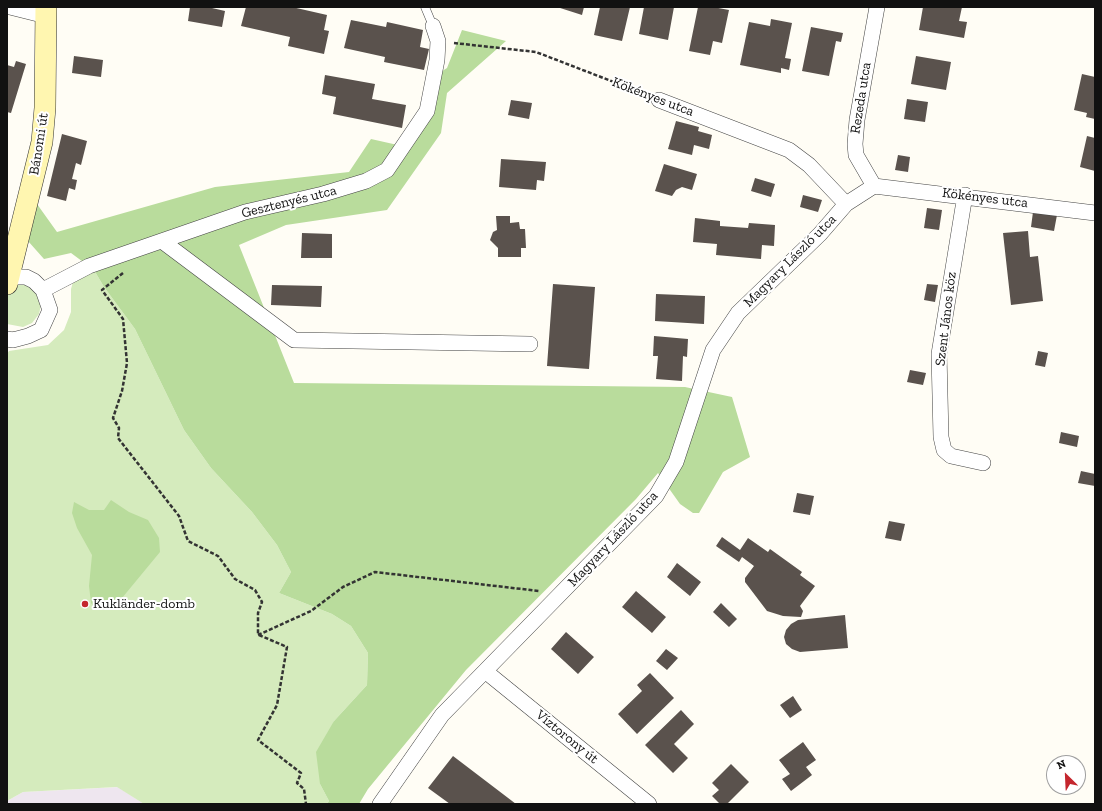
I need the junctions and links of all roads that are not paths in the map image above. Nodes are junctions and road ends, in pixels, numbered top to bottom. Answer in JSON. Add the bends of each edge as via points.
{"nodes":[{"id":1,"x":10,"y":7,"type":"edge"},
{"id":2,"x":425,"y":7,"type":"edge"},
{"id":3,"x":876,"y":7,"type":"edge"},
{"id":4,"x":46,"y":12,"type":"edge"},
{"id":5,"x":433,"y":26,"type":"joint"},
{"id":6,"x":659,"y":100,"type":"road end"},
{"id":7,"x":874,"y":186,"type":"junction"},
{"id":8,"x":965,"y":195,"type":"junction"},
{"id":9,"x":846,"y":204,"type":"junction"},
{"id":10,"x":1095,"y":213,"type":"edge"},
{"id":11,"x":162,"y":241,"type":"junction"},
{"id":12,"x":8,"y":281,"type":"edge"},
{"id":13,"x":43,"y":290,"type":"junction"},
{"id":14,"x":7,"y":339,"type":"edge"},
{"id":15,"x":530,"y":344,"type":"dead end"},
{"id":16,"x":983,"y":463,"type":"dead end"},
{"id":17,"x":485,"y":671,"type":"junction"},
{"id":18,"x":380,"y":804,"type":"edge"},
{"id":19,"x":649,"y":804,"type":"edge"}],
"edges":[{"from":1,"to":4,"type":"street"},
{"from":2,"to":5,"type":"lane"},
{"from":3,"to":7,"type":"street","name":"Rezeda utca","via":[[854,144],[856,155]]},
{"from":4,"to":12,"type":"main road","name":"Bánomi út","via":[[42,142]]},
{"from":5,"to":11,"type":"street","name":"Gesztenyés utca","via":[[438,41],[437,60],[427,111],[388,170],[366,181],[246,212]]},
{"from":6,"to":9,"type":"street","name":"Kökényes utca","via":[[789,150],[809,165]]},
{"from":7,"to":8,"type":"street","name":"Kökényes utca"},
{"from":7,"to":9,"type":"street","name":"Magyary László utca"},
{"from":8,"to":10,"type":"street","name":"Kökényes utca"},
{"from":8,"to":16,"type":"street","name":"Szent János köz","via":[[939,354],[941,438],[944,450],[951,456]]},
{"from":9,"to":17,"type":"street","name":"Magyary László utca","via":[[820,234],[738,313],[713,350],[676,462],[656,496]]},
{"from":11,"to":13,"type":"street","name":"Gesztenyés utca","via":[[89,266]]},
{"from":11,"to":15,"type":"street","via":[[294,340]]},
{"from":12,"to":13,"type":"street","via":[[26,277]]},
{"from":13,"to":14,"type":"street","via":[[50,310],[41,330],[13,340]]},
{"from":17,"to":18,"type":"street","name":"Magyary László utca","via":[[442,716]]},
{"from":17,"to":19,"type":"street","name":"Víztorony út"}]}
